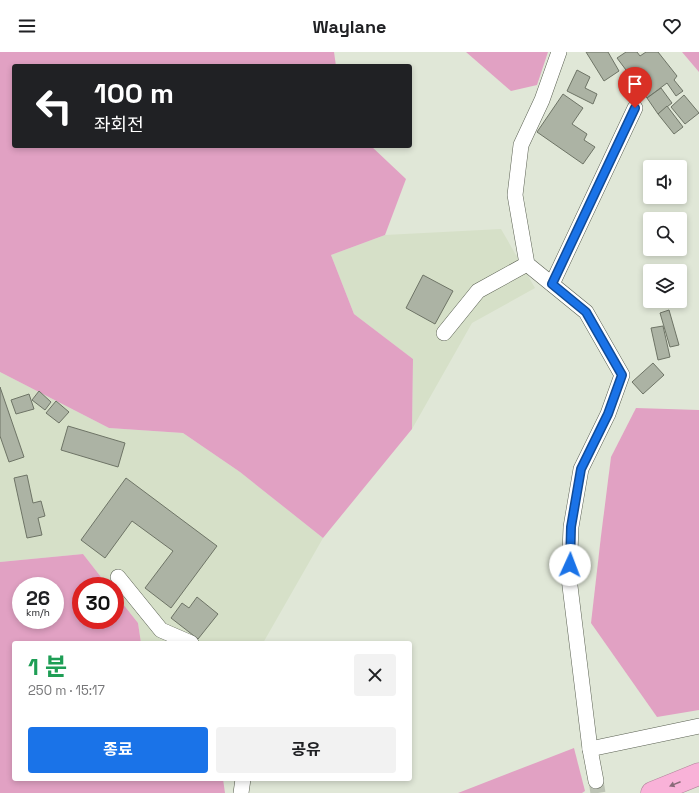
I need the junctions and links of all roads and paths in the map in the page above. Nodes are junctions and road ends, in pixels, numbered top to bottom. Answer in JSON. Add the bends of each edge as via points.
{"nodes":[{"id":1,"x":559,"y":52,"type":"edge"},
{"id":2,"x":635,"y":108,"type":"dead end"},
{"id":3,"x":526,"y":264,"type":"junction"},
{"id":4,"x":552,"y":284,"type":"junction"},
{"id":5,"x":444,"y":333,"type":"dead end"},
{"id":6,"x":124,"y":584,"type":"edge"},
{"id":7,"x":186,"y":641,"type":"edge"},
{"id":8,"x":699,"y":726,"type":"edge"},
{"id":9,"x":590,"y":749,"type":"junction"},
{"id":10,"x":699,"y":774,"type":"edge"},
{"id":11,"x":242,"y":781,"type":"edge"},
{"id":12,"x":596,"y":781,"type":"tunnel mouth"},
{"id":13,"x":241,"y":793,"type":"edge"},
{"id":14,"x":652,"y":793,"type":"edge"}],
"edges":[{"from":1,"to":3,"type":"street","via":[[542,100],[521,145],[515,195]]},
{"from":2,"to":4,"type":"street"},
{"from":3,"to":4,"type":"street"},
{"from":3,"to":5,"type":"street","via":[[478,291]]},
{"from":4,"to":9,"type":"street","via":[[586,312],[622,375],[608,414],[581,469],[571,527],[569,578]]},
{"from":6,"to":7,"type":"street","via":[[161,630]]},
{"from":8,"to":9,"type":"street"},
{"from":9,"to":12,"type":"street"},
{"from":10,"to":14,"type":"highway","one_way":true},
{"from":11,"to":13,"type":"street"}]}
